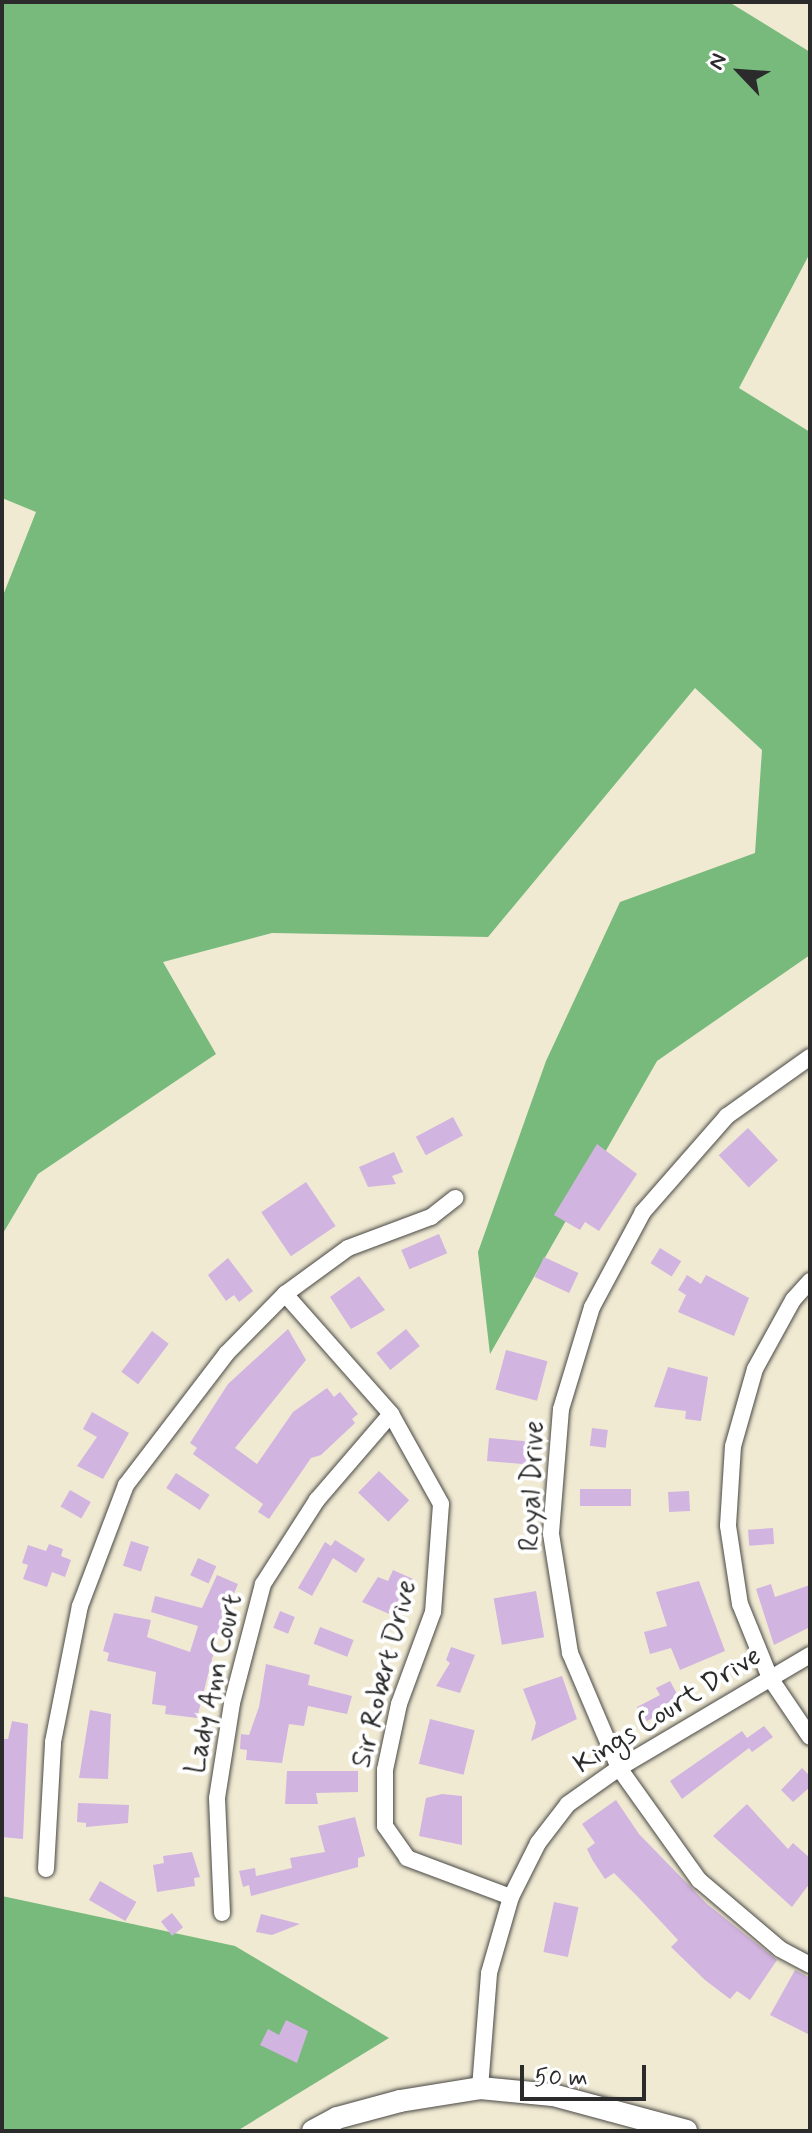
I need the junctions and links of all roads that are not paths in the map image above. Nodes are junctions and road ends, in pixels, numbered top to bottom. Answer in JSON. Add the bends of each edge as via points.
{"nodes":[{"id":1,"x":810,"y":1057,"type":"edge"},
{"id":2,"x":455,"y":1198,"type":"dead end"},
{"id":3,"x":810,"y":1281,"type":"edge"},
{"id":4,"x":285,"y":1294,"type":"junction"},
{"id":5,"x":391,"y":1414,"type":"junction"},
{"id":6,"x":810,"y":1655,"type":"edge"},
{"id":7,"x":770,"y":1678,"type":"junction"},
{"id":8,"x":810,"y":1737,"type":"edge"},
{"id":9,"x":619,"y":1768,"type":"junction"},
{"id":10,"x":46,"y":1869,"type":"dead end"},
{"id":11,"x":511,"y":1897,"type":"junction"},
{"id":12,"x":222,"y":1913,"type":"dead end"},
{"id":13,"x":810,"y":1965,"type":"edge"},
{"id":14,"x":480,"y":2088,"type":"junction"},
{"id":15,"x":313,"y":2131,"type":"edge"},
{"id":16,"x":686,"y":2131,"type":"edge"}],
"edges":[{"from":1,"to":9,"type":"street","name":"Royal Drive","via":[[727,1116],[643,1212],[592,1307],[561,1409],[551,1534],[570,1653]]},
{"from":2,"to":4,"type":"street","via":[[431,1217],[348,1248]]},
{"from":3,"to":7,"type":"street","via":[[793,1300],[755,1369],[733,1446],[728,1526],[738,1588]]},
{"from":4,"to":5,"type":"street","name":"Sir Robert Drive"},
{"from":4,"to":10,"type":"street","via":[[226,1354],[126,1485],[80,1606],[53,1742]]},
{"from":5,"to":11,"type":"street","name":"Sir Robert Drive","via":[[441,1504],[433,1612],[399,1704],[385,1770],[385,1826],[407,1858]]},
{"from":5,"to":12,"type":"street","name":"Lady Ann Court","via":[[317,1500],[263,1584],[232,1703],[217,1798]]},
{"from":6,"to":7,"type":"street","name":"Kings Court Drive"},
{"from":7,"to":8,"type":"street"},
{"from":7,"to":9,"type":"street","name":"Kings Court Drive"},
{"from":9,"to":11,"type":"street","name":"Kings Court Drive","via":[[568,1804],[538,1843]]},
{"from":9,"to":13,"type":"street","name":"Royal Drive","via":[[699,1880],[780,1949]]},
{"from":11,"to":14,"type":"street","name":"Kings Court Drive","via":[[489,1973]]},
{"from":14,"to":15,"type":"main road","via":[[400,2101],[337,2118]]},
{"from":14,"to":16,"type":"main road","via":[[553,2095]]}]}
